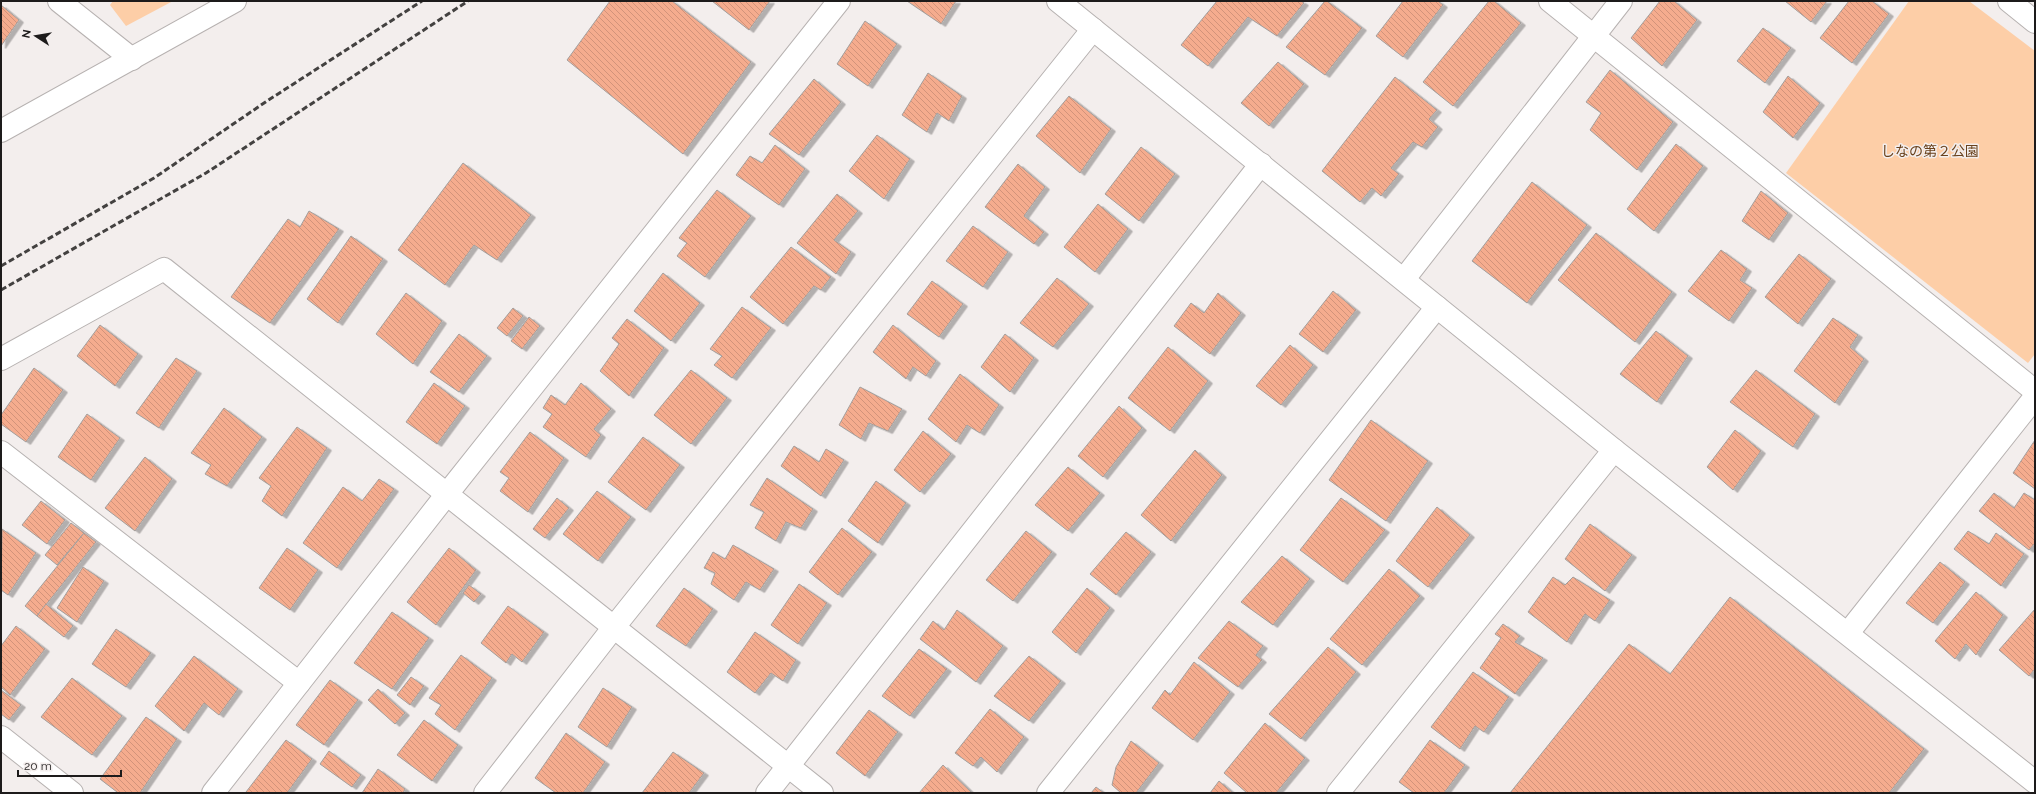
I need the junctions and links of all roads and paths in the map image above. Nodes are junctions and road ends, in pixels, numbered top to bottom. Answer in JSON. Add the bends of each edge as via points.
{"nodes":[{"id":1,"x":235,"y":1,"type":"edge"},
{"id":2,"x":839,"y":1,"type":"edge"},
{"id":3,"x":1058,"y":1,"type":"edge"},
{"id":4,"x":1550,"y":1,"type":"edge"},
{"id":5,"x":1622,"y":1,"type":"edge"},
{"id":6,"x":2009,"y":1,"type":"edge"},
{"id":7,"x":72,"y":5,"type":"edge"},
{"id":8,"x":2035,"y":22,"type":"edge"},
{"id":9,"x":1093,"y":29,"type":"junction"},
{"id":10,"x":1594,"y":35,"type":"junction"},
{"id":11,"x":132,"y":59,"type":"junction"},
{"id":12,"x":1,"y":131,"type":"edge"},
{"id":13,"x":1260,"y":164,"type":"junction"},
{"id":14,"x":1404,"y":279,"type":"junction"},
{"id":15,"x":1437,"y":307,"type":"junction"},
{"id":16,"x":1,"y":359,"type":"edge"},
{"id":17,"x":2035,"y":391,"type":"edge"},
{"id":18,"x":2035,"y":396,"type":"edge"},
{"id":19,"x":1614,"y":450,"type":"junction"},
{"id":20,"x":1,"y":452,"type":"edge"},
{"id":21,"x":447,"y":494,"type":"junction"},
{"id":22,"x":614,"y":627,"type":"junction"},
{"id":23,"x":1848,"y":633,"type":"junction"},
{"id":24,"x":299,"y":683,"type":"junction"},
{"id":25,"x":1,"y":737,"type":"edge"},
{"id":26,"x":788,"y":766,"type":"junction"},
{"id":27,"x":2035,"y":782,"type":"edge"},
{"id":28,"x":1349,"y":789,"type":"edge"},
{"id":29,"x":72,"y":793,"type":"edge"},
{"id":30,"x":213,"y":793,"type":"edge"},
{"id":31,"x":485,"y":793,"type":"edge"},
{"id":32,"x":767,"y":793,"type":"edge"},
{"id":33,"x":822,"y":793,"type":"edge"},
{"id":34,"x":1048,"y":793,"type":"edge"}],
"edges":[{"from":1,"to":11,"type":"street"},
{"from":2,"to":21,"type":"street"},
{"from":3,"to":9,"type":"street"},
{"from":4,"to":10,"type":"street"},
{"from":5,"to":10,"type":"street"},
{"from":6,"to":8,"type":"street"},
{"from":7,"to":11,"type":"street"},
{"from":9,"to":13,"type":"street"},
{"from":9,"to":22,"type":"street"},
{"from":10,"to":14,"type":"street"},
{"from":10,"to":17,"type":"street"},
{"from":11,"to":12,"type":"street"},
{"from":13,"to":14,"type":"street"},
{"from":13,"to":26,"type":"street"},
{"from":14,"to":15,"type":"street"},
{"from":15,"to":19,"type":"street"},
{"from":15,"to":34,"type":"street"},
{"from":16,"to":21,"type":"street","via":[[164,269]]},
{"from":18,"to":23,"type":"street"},
{"from":19,"to":23,"type":"street"},
{"from":19,"to":28,"type":"street"},
{"from":20,"to":24,"type":"street"},
{"from":21,"to":22,"type":"street"},
{"from":21,"to":24,"type":"street"},
{"from":22,"to":26,"type":"street"},
{"from":22,"to":31,"type":"street"},
{"from":23,"to":27,"type":"street"},
{"from":24,"to":30,"type":"street"},
{"from":25,"to":29,"type":"street"},
{"from":26,"to":32,"type":"street"},
{"from":26,"to":33,"type":"street"}]}
